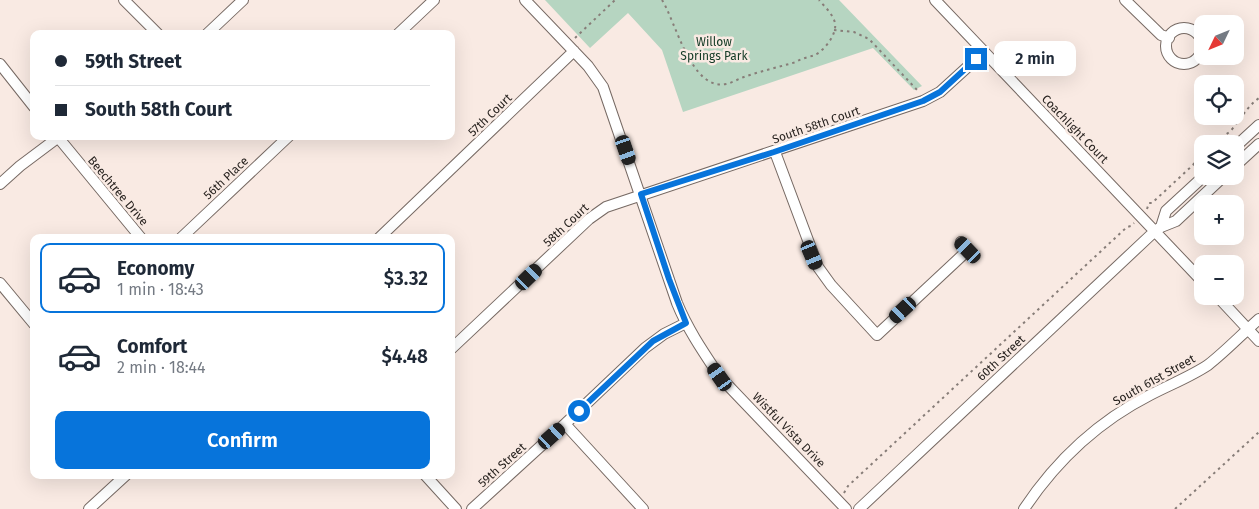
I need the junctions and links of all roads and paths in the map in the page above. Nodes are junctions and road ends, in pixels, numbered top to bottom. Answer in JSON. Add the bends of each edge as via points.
{"nodes":[{"id":1,"x":124,"y":0,"type":"edge"},
{"id":2,"x":243,"y":0,"type":"edge"},
{"id":3,"x":434,"y":0,"type":"edge"},
{"id":4,"x":525,"y":0,"type":"edge"},
{"id":5,"x":616,"y":0,"type":"edge"},
{"id":6,"x":662,"y":0,"type":"edge"},
{"id":7,"x":819,"y":0,"type":"edge"},
{"id":8,"x":935,"y":0,"type":"edge"},
{"id":9,"x":1125,"y":0,"type":"edge"},
{"id":10,"x":154,"y":30,"type":"edge"},
{"id":11,"x":211,"y":30,"type":"edge"},
{"id":12,"x":402,"y":30,"type":"edge"},
{"id":13,"x":834,"y":30,"type":"junction"},
{"id":14,"x":1169,"y":38,"type":"dead end"},
{"id":15,"x":571,"y":48,"type":"junction"},
{"id":16,"x":984,"y":52,"type":"junction"},
{"id":17,"x":0,"y":64,"type":"edge"},
{"id":18,"x":1259,"y":98,"type":"edge"},
{"id":19,"x":923,"y":101,"type":"junction"},
{"id":20,"x":30,"y":102,"type":"edge"},
{"id":21,"x":1259,"y":125,"type":"edge"},
{"id":22,"x":1224,"y":135,"type":"edge"},
{"id":23,"x":1244,"y":139,"type":"edge"},
{"id":24,"x":54,"y":140,"type":"edge"},
{"id":25,"x":60,"y":140,"type":"edge"},
{"id":26,"x":285,"y":140,"type":"edge"},
{"id":27,"x":1259,"y":144,"type":"edge"},
{"id":28,"x":774,"y":152,"type":"junction"},
{"id":29,"x":1244,"y":158,"type":"edge"},
{"id":30,"x":1194,"y":163,"type":"edge"},
{"id":31,"x":0,"y":184,"type":"edge"},
{"id":32,"x":1194,"y":185,"type":"edge"},
{"id":33,"x":1215,"y":185,"type":"edge"},
{"id":34,"x":641,"y":194,"type":"junction"},
{"id":35,"x":1149,"y":207,"type":"dead end"},
{"id":36,"x":1131,"y":226,"type":"dead end"},
{"id":37,"x":1158,"y":229,"type":"junction"},
{"id":38,"x":138,"y":234,"type":"edge"},
{"id":39,"x":185,"y":234,"type":"edge"},
{"id":40,"x":383,"y":234,"type":"edge"},
{"id":41,"x":961,"y":242,"type":"dead end"},
{"id":42,"x":1194,"y":272,"type":"edge"},
{"id":43,"x":0,"y":283,"type":"edge"},
{"id":44,"x":1225,"y":305,"type":"edge"},
{"id":45,"x":30,"y":319,"type":"edge"},
{"id":46,"x":1259,"y":319,"type":"edge"},
{"id":47,"x":686,"y":323,"type":"junction"},
{"id":48,"x":1248,"y":329,"type":"junction"},
{"id":49,"x":1259,"y":341,"type":"edge"},
{"id":50,"x":455,"y":345,"type":"edge"},
{"id":51,"x":565,"y":424,"type":"junction"},
{"id":52,"x":1259,"y":432,"type":"edge"},
{"id":53,"x":122,"y":479,"type":"edge"},
{"id":54,"x":429,"y":479,"type":"edge"},
{"id":55,"x":845,"y":492,"type":"dead end"},
{"id":56,"x":89,"y":509,"type":"edge"},
{"id":57,"x":456,"y":509,"type":"edge"},
{"id":58,"x":472,"y":509,"type":"edge"},
{"id":59,"x":643,"y":509,"type":"edge"},
{"id":60,"x":846,"y":509,"type":"edge"},
{"id":61,"x":858,"y":509,"type":"edge"},
{"id":62,"x":1024,"y":509,"type":"edge"},
{"id":63,"x":1175,"y":509,"type":"edge"}],
"edges":[{"from":1,"to":10,"type":"street"},
{"from":2,"to":11,"type":"street"},
{"from":3,"to":12,"type":"street"},
{"from":4,"to":15,"type":"street","name":"Wistful Vista Drive"},
{"from":5,"to":15,"type":"path"},
{"from":6,"to":13,"type":"path","via":[[692,65],[705,80],[718,84],[816,54],[828,44]]},
{"from":7,"to":13,"type":"path","via":[[834,21]]},
{"from":8,"to":16,"type":"street","name":"Coachlight Court"},
{"from":9,"to":14,"type":"street"},
{"from":13,"to":19,"type":"path","via":[[862,35],[874,43],[919,91]]},
{"from":15,"to":34,"type":"street","name":"Wistful Vista Drive","via":[[603,87]]},
{"from":15,"to":40,"type":"street","name":"57th Court"},
{"from":16,"to":19,"type":"street","name":"South 58th Court","via":[[940,92]]},
{"from":16,"to":37,"type":"street","name":"Coachlight Court"},
{"from":17,"to":20,"type":"street"},
{"from":18,"to":22,"type":"path"},
{"from":19,"to":28,"type":"street","name":"South 58th Court"},
{"from":21,"to":23,"type":"street"},
{"from":24,"to":31,"type":"street"},
{"from":25,"to":38,"type":"street","name":"Beechtree Drive"},
{"from":26,"to":39,"type":"street","name":"56th Place"},
{"from":27,"to":29,"type":"street"},
{"from":28,"to":34,"type":"street","name":"South 58th Court"},
{"from":28,"to":41,"type":"street","via":[[818,267],[831,286],[877,335],[968,250]]},
{"from":30,"to":35,"type":"path"},
{"from":32,"to":37,"type":"street","name":"60th Street","via":[[1166,211]]},
{"from":33,"to":37,"type":"street","name":"60th Street","via":[[1176,222]]},
{"from":34,"to":47,"type":"street","name":"Wistful Vista Drive"},
{"from":34,"to":50,"type":"street","name":"58th Court","via":[[606,207],[595,215]]},
{"from":36,"to":55,"type":"path"},
{"from":37,"to":42,"type":"street","name":"Coachlight Court"},
{"from":37,"to":61,"type":"street","name":"60th Street"},
{"from":43,"to":45,"type":"street"},
{"from":44,"to":48,"type":"street"},
{"from":46,"to":48,"type":"street","name":"South 61st Street"},
{"from":47,"to":51,"type":"street","name":"59th Street","via":[[645,348]]},
{"from":47,"to":60,"type":"street","name":"Wistful Vista Drive","via":[[720,377]]},
{"from":48,"to":49,"type":"street"},
{"from":48,"to":62,"type":"street","name":"South 61st Street","via":[[1208,365],[1150,395],[1097,429],[1063,460]]},
{"from":51,"to":58,"type":"street","name":"59th Street"},
{"from":51,"to":59,"type":"street"},
{"from":52,"to":63,"type":"path"},
{"from":53,"to":56,"type":"street"},
{"from":54,"to":57,"type":"street"}]}
